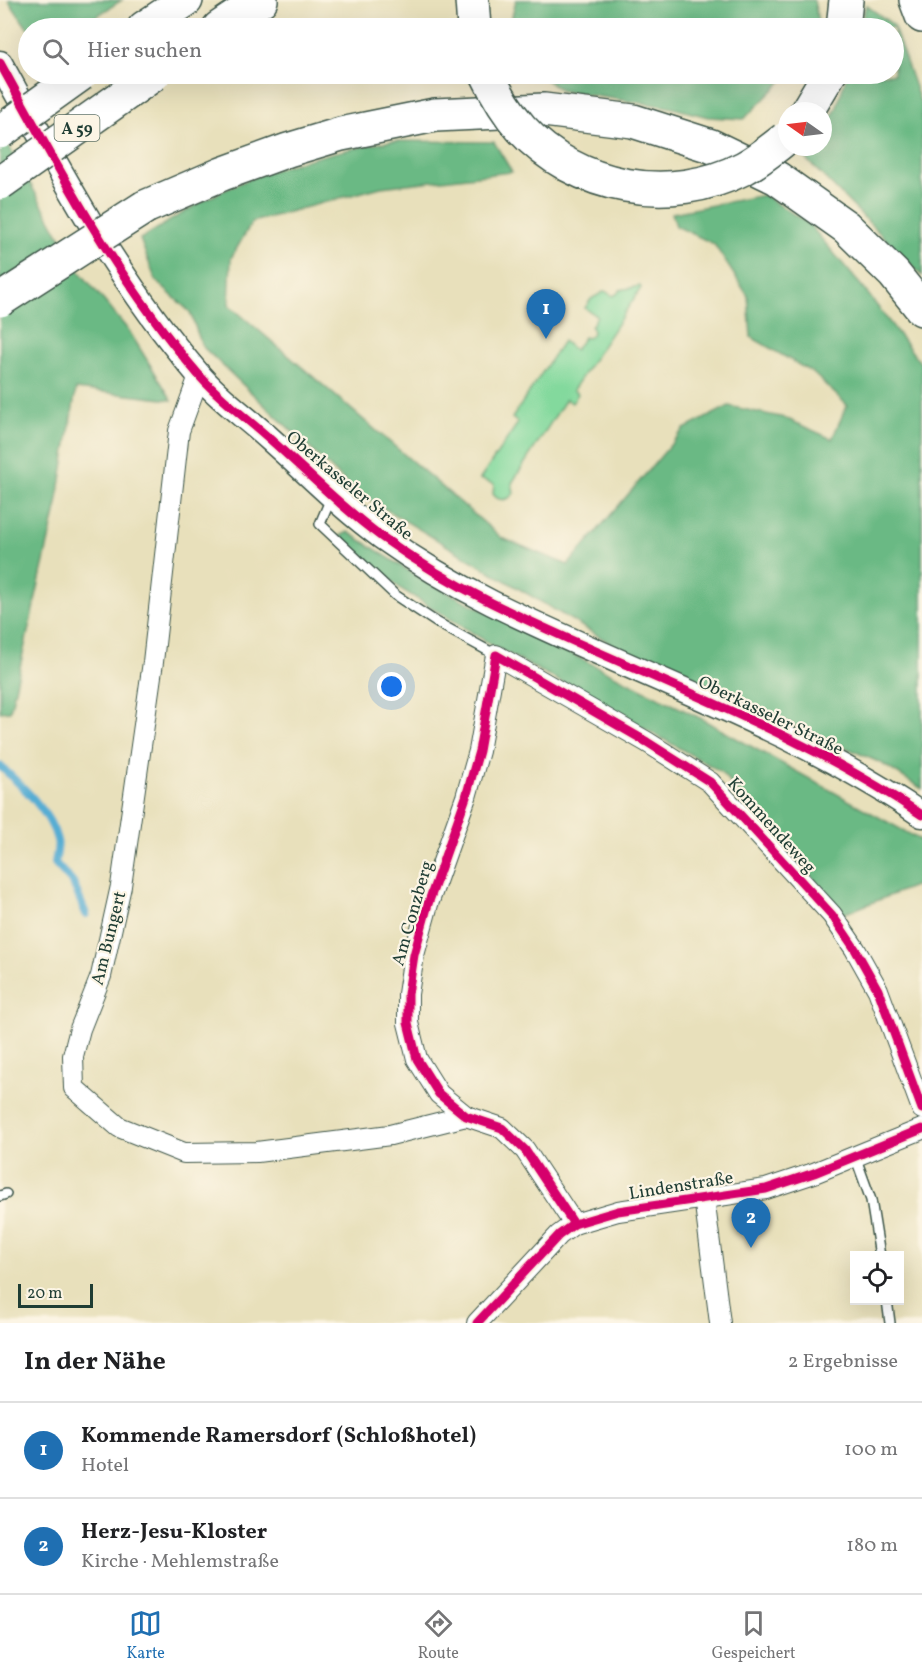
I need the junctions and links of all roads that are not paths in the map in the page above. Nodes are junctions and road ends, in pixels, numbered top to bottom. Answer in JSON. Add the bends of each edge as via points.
{"nodes":[{"id":1,"x":186,"y":0,"type":"edge"},
{"id":2,"x":261,"y":0,"type":"edge"},
{"id":3,"x":472,"y":0,"type":"edge"},
{"id":4,"x":846,"y":0,"type":"edge"},
{"id":5,"x":916,"y":0,"type":"edge"},
{"id":6,"x":922,"y":16,"type":"edge"},
{"id":7,"x":159,"y":18,"type":"edge"},
{"id":8,"x":234,"y":18,"type":"edge"},
{"id":9,"x":473,"y":18,"type":"edge"},
{"id":10,"x":844,"y":18,"type":"edge"},
{"id":11,"x":0,"y":63,"type":"edge"},
{"id":12,"x":67,"y":84,"type":"edge"},
{"id":13,"x":140,"y":84,"type":"edge"},
{"id":14,"x":493,"y":84,"type":"edge"},
{"id":15,"x":823,"y":84,"type":"edge"},
{"id":16,"x":812,"y":102,"type":"edge"},
{"id":17,"x":0,"y":132,"type":"edge"},
{"id":18,"x":778,"y":143,"type":"edge"},
{"id":19,"x":0,"y":183,"type":"edge"},
{"id":20,"x":0,"y":300,"type":"edge"},
{"id":21,"x":922,"y":309,"type":"edge"},
{"id":22,"x":199,"y":376,"type":"junction"},
{"id":23,"x":332,"y":496,"type":"junction"},
{"id":24,"x":496,"y":655,"type":"junction"},
{"id":25,"x":922,"y":815,"type":"edge"},
{"id":26,"x":922,"y":1109,"type":"edge"},
{"id":27,"x":466,"y":1116,"type":"junction"},
{"id":28,"x":922,"y":1129,"type":"edge"},
{"id":29,"x":855,"y":1156,"type":"junction"},
{"id":30,"x":704,"y":1197,"type":"junction"},
{"id":31,"x":574,"y":1224,"type":"junction"},
{"id":32,"x":879,"y":1251,"type":"edge"},
{"id":33,"x":888,"y":1305,"type":"edge"},
{"id":34,"x":477,"y":1323,"type":"edge"},
{"id":35,"x":720,"y":1323,"type":"edge"},
{"id":36,"x":890,"y":1323,"type":"edge"}],
"edges":[{"from":1,"to":7,"type":"highway"},
{"from":2,"to":8,"type":"highway"},
{"from":3,"to":9,"type":"highway"},
{"from":4,"to":10,"type":"highway"},
{"from":5,"to":6,"type":"highway"},
{"from":11,"to":22,"type":"street","name":"Oberkasseler Straße","via":[[119,268]]},
{"from":12,"to":17,"type":"highway","number":"A 59","bridge":true},
{"from":13,"to":19,"type":"highway","number":"A 59","bridge":true},
{"from":14,"to":18,"type":"highway","bridge":true,"via":[[507,110],[537,143],[573,168],[621,185],[671,188],[712,180],[744,168]]},
{"from":15,"to":16,"type":"highway"},
{"from":20,"to":21,"type":"highway","bridge":true,"via":[[145,207],[288,150],[341,134],[435,115],[544,110],[633,121],[711,146],[777,178],[846,227],[894,274]]},
{"from":22,"to":23,"type":"street","name":"Oberkasseler Straße"},
{"from":22,"to":27,"type":"street","name":"Am Bungert","via":[[179,431],[122,886],[101,976],[73,1056],[74,1088],[119,1127],[184,1153],[257,1152],[379,1137]]},
{"from":23,"to":24,"type":"lane","name":"Kommendeweg","via":[[320,524],[395,595]]},
{"from":23,"to":25,"type":"street","name":"Oberkasseler Straße","via":[[435,573],[553,632],[755,722],[837,764]]},
{"from":24,"to":26,"type":"street","name":"Kommendeweg","via":[[710,782],[831,915],[855,949],[878,990]]},
{"from":24,"to":27,"type":"street","name":"Am Conzberg","via":[[479,751],[428,904],[408,994],[408,1023],[417,1059],[439,1094]]},
{"from":27,"to":31,"type":"street","name":"Am Conzberg","via":[[502,1128],[525,1150]]},
{"from":28,"to":29,"type":"street","name":"Lindenstraße"},
{"from":29,"to":30,"type":"street","name":"Lindenstraße","via":[[766,1189]]},
{"from":29,"to":32,"type":"lane","via":[[871,1200]]},
{"from":30,"to":31,"type":"street","name":"Lindenstraße","via":[[618,1211]]},
{"from":30,"to":35,"type":"street"},
{"from":31,"to":34,"type":"street","name":"Lindenstraße","via":[[551,1243]]},
{"from":33,"to":36,"type":"lane"}]}
